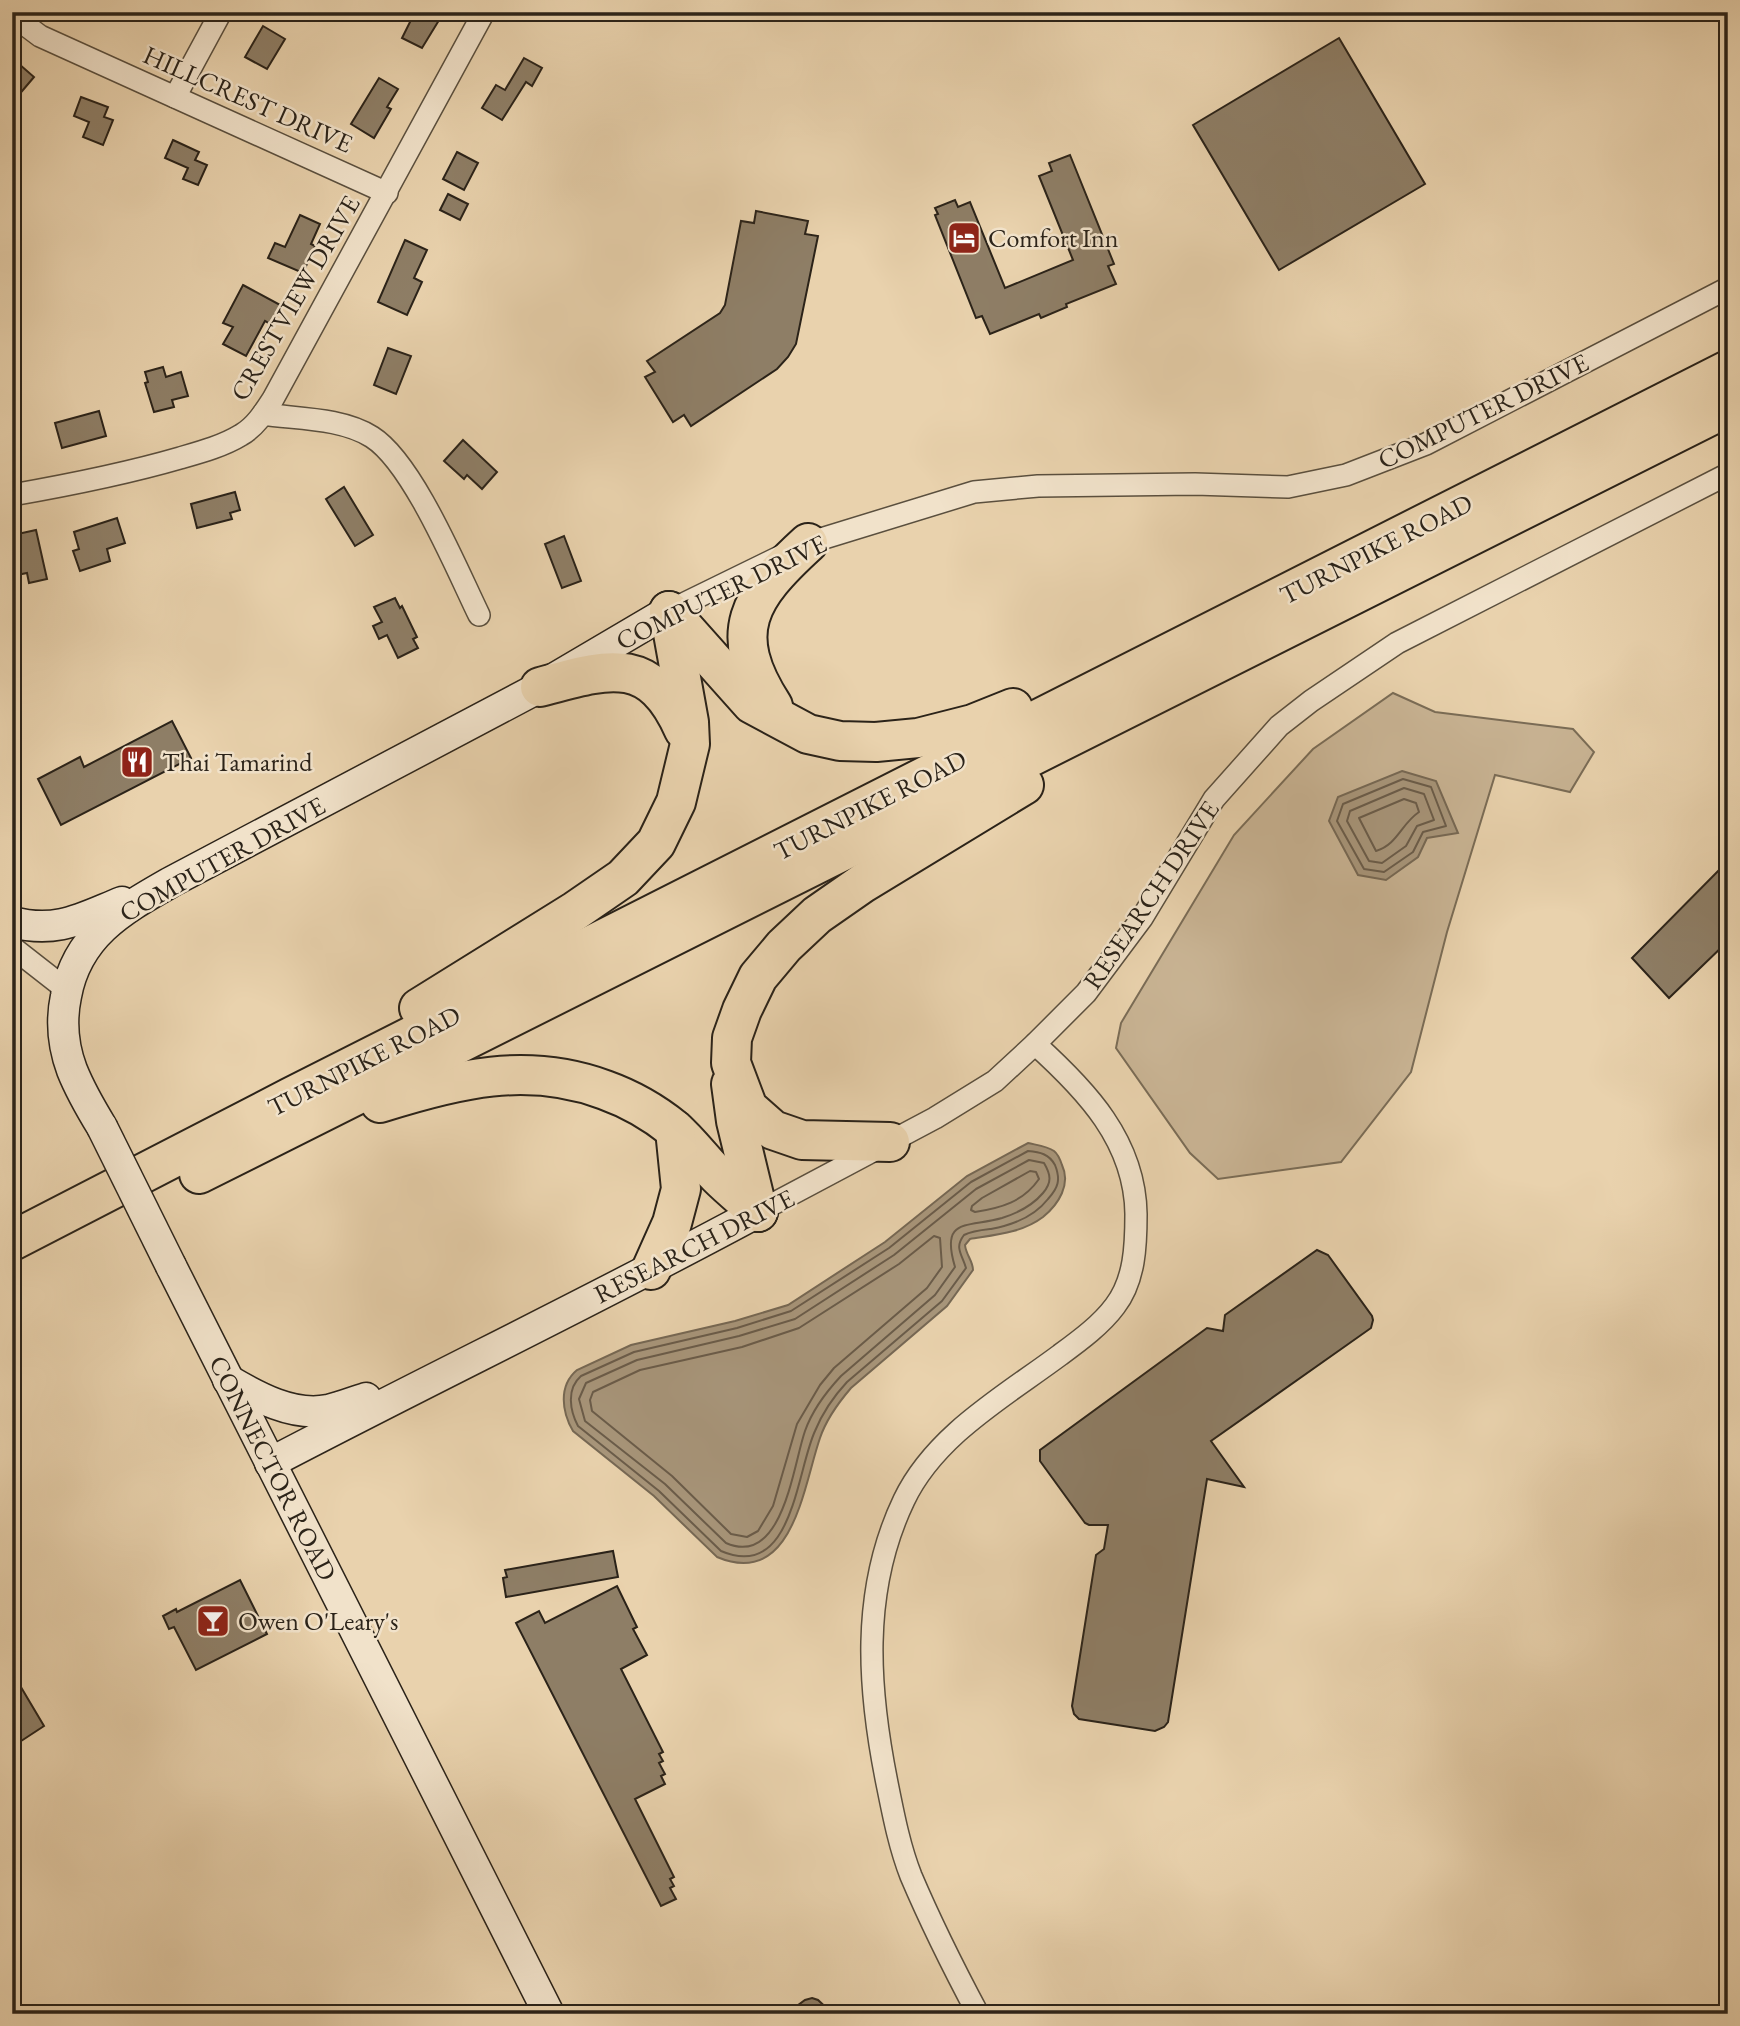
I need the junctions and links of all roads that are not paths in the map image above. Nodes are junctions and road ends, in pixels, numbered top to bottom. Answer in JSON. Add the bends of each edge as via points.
{"nodes":[{"id":1,"x":221,"y":12,"type":"edge"},
{"id":2,"x":484,"y":12,"type":"edge"},
{"id":3,"x":12,"y":15,"type":"edge"},
{"id":4,"x":175,"y":97,"type":"junction"},
{"id":5,"x":387,"y":193,"type":"junction"},
{"id":6,"x":1728,"y":288,"type":"edge"},
{"id":7,"x":1728,"y":370,"type":"edge"},
{"id":8,"x":1728,"y":407,"type":"edge"},
{"id":9,"x":263,"y":414,"type":"junction"},
{"id":10,"x":1580,"y":446,"type":"junction"},
{"id":11,"x":1728,"y":474,"type":"edge"},
{"id":12,"x":12,"y":495,"type":"edge"},
{"id":13,"x":808,"y":543,"type":"junction"},
{"id":14,"x":669,"y":611,"type":"junction"},
{"id":15,"x":479,"y":615,"type":"dead end"},
{"id":16,"x":1305,"y":618,"type":"junction"},
{"id":17,"x":540,"y":687,"type":"junction"},
{"id":18,"x":782,"y":719,"type":"junction"},
{"id":19,"x":690,"y":744,"type":"junction"},
{"id":20,"x":171,"y":882,"type":"junction"},
{"id":21,"x":12,"y":922,"type":"edge"},
{"id":22,"x":12,"y":947,"type":"edge"},
{"id":23,"x":67,"y":990,"type":"junction"},
{"id":24,"x":1035,"y":1044,"type":"junction"},
{"id":25,"x":731,"y":1063,"type":"junction"},
{"id":26,"x":291,"y":1097,"type":"junction"},
{"id":27,"x":675,"y":1130,"type":"junction"},
{"id":28,"x":890,"y":1142,"type":"junction"},
{"id":29,"x":256,"y":1146,"type":"junction"},
{"id":30,"x":758,"y":1212,"type":"junction"},
{"id":31,"x":12,"y":1241,"type":"edge"},
{"id":32,"x":12,"y":1268,"type":"edge"},
{"id":33,"x":651,"y":1270,"type":"junction"},
{"id":34,"x":439,"y":1374,"type":"junction"},
{"id":35,"x":228,"y":1380,"type":"junction"},
{"id":36,"x":270,"y":1463,"type":"junction"},
{"id":37,"x":549,"y":2014,"type":"edge"},
{"id":38,"x":978,"y":2014,"type":"edge"}],
"edges":[{"from":1,"to":4,"type":"street"},
{"from":2,"to":5,"type":"street","name":"CRESTVIEW DRIVE"},
{"from":3,"to":4,"type":"street","name":"HILLCREST DRIVE","via":[[40,36]]},
{"from":4,"to":5,"type":"street","name":"HILLCREST DRIVE"},
{"from":5,"to":9,"type":"street","name":"CRESTVIEW DRIVE"},
{"from":6,"to":13,"type":"street","name":"COMPUTER DRIVE","via":[[1426,444],[1346,475],[1288,487],[1038,486],[974,492]]},
{"from":7,"to":10,"type":"highway","name":"TURNPIKE ROAD"},
{"from":8,"to":16,"type":"highway","name":"TURNPIKE ROAD"},
{"from":9,"to":12,"type":"street","name":"CRESTVIEW DRIVE","via":[[243,435],[198,453],[118,475]]},
{"from":9,"to":15,"type":"street","via":[[341,425],[384,447],[424,504]]},
{"from":10,"to":18,"type":"highway","via":[[973,724],[918,738],[876,742],[808,734]]},
{"from":10,"to":26,"type":"highway","name":"TURNPIKE ROAD"},
{"from":11,"to":24,"type":"street","name":"RESEARCH DRIVE","via":[[1397,643],[1279,726],[1214,799],[1142,918],[1086,993]]},
{"from":13,"to":14,"type":"street","name":"COMPUTER DRIVE"},
{"from":13,"to":18,"type":"highway","via":[[759,595],[748,626],[753,671]]},
{"from":14,"to":17,"type":"street","name":"COMPUTER DRIVE"},
{"from":14,"to":18,"type":"highway","via":[[752,704]]},
{"from":14,"to":19,"type":"highway"},
{"from":16,"to":25,"type":"highway","via":[[1098,739],[817,915],[758,977],[732,1038]]},
{"from":16,"to":29,"type":"highway","name":"TURNPIKE ROAD"},
{"from":17,"to":19,"type":"highway","via":[[598,671],[638,675],[670,701]]},
{"from":17,"to":20,"type":"street","name":"COMPUTER DRIVE"},
{"from":19,"to":26,"type":"highway","via":[[676,803],[663,831],[623,878],[324,1063]]},
{"from":20,"to":21,"type":"street","via":[[57,927]]},
{"from":20,"to":23,"type":"street","name":"COMPUTER DRIVE","via":[[102,928],[80,954]]},
{"from":22,"to":23,"type":"street"},
{"from":23,"to":35,"type":"street","name":"CONNECTOR ROAD","bridge":true,"via":[[63,1024],[72,1069]]},
{"from":24,"to":28,"type":"street","name":"RESEARCH DRIVE","via":[[995,1081]]},
{"from":24,"to":38,"type":"street","via":[[1071,1076],[1118,1139],[1132,1173],[1136,1206],[1131,1273],[1116,1305],[1083,1338],[958,1432],[928,1464],[905,1499],[889,1538],[875,1587],[872,1633],[877,1730],[898,1834],[910,1874]]},
{"from":25,"to":28,"type":"highway","via":[[748,1108],[773,1130],[802,1140]]},
{"from":25,"to":30,"type":"highway","via":[[736,1121]]},
{"from":26,"to":31,"type":"highway","name":"TURNPIKE ROAD"},
{"from":27,"to":29,"type":"highway","via":[[642,1106],[592,1085],[518,1073],[418,1091],[306,1137]]},
{"from":27,"to":30,"type":"highway"},
{"from":27,"to":33,"type":"highway","via":[[681,1189]]},
{"from":28,"to":30,"type":"street","name":"RESEARCH DRIVE"},
{"from":29,"to":32,"type":"highway","name":"TURNPIKE ROAD"},
{"from":30,"to":33,"type":"street","name":"RESEARCH DRIVE"},
{"from":33,"to":34,"type":"street","name":"RESEARCH DRIVE"},
{"from":34,"to":35,"type":"street","via":[[326,1410],[289,1409]]},
{"from":34,"to":36,"type":"street","name":"RESEARCH DRIVE"},
{"from":35,"to":36,"type":"street","name":"CONNECTOR ROAD"},
{"from":36,"to":37,"type":"street","name":"CONNECTOR ROAD"}]}
